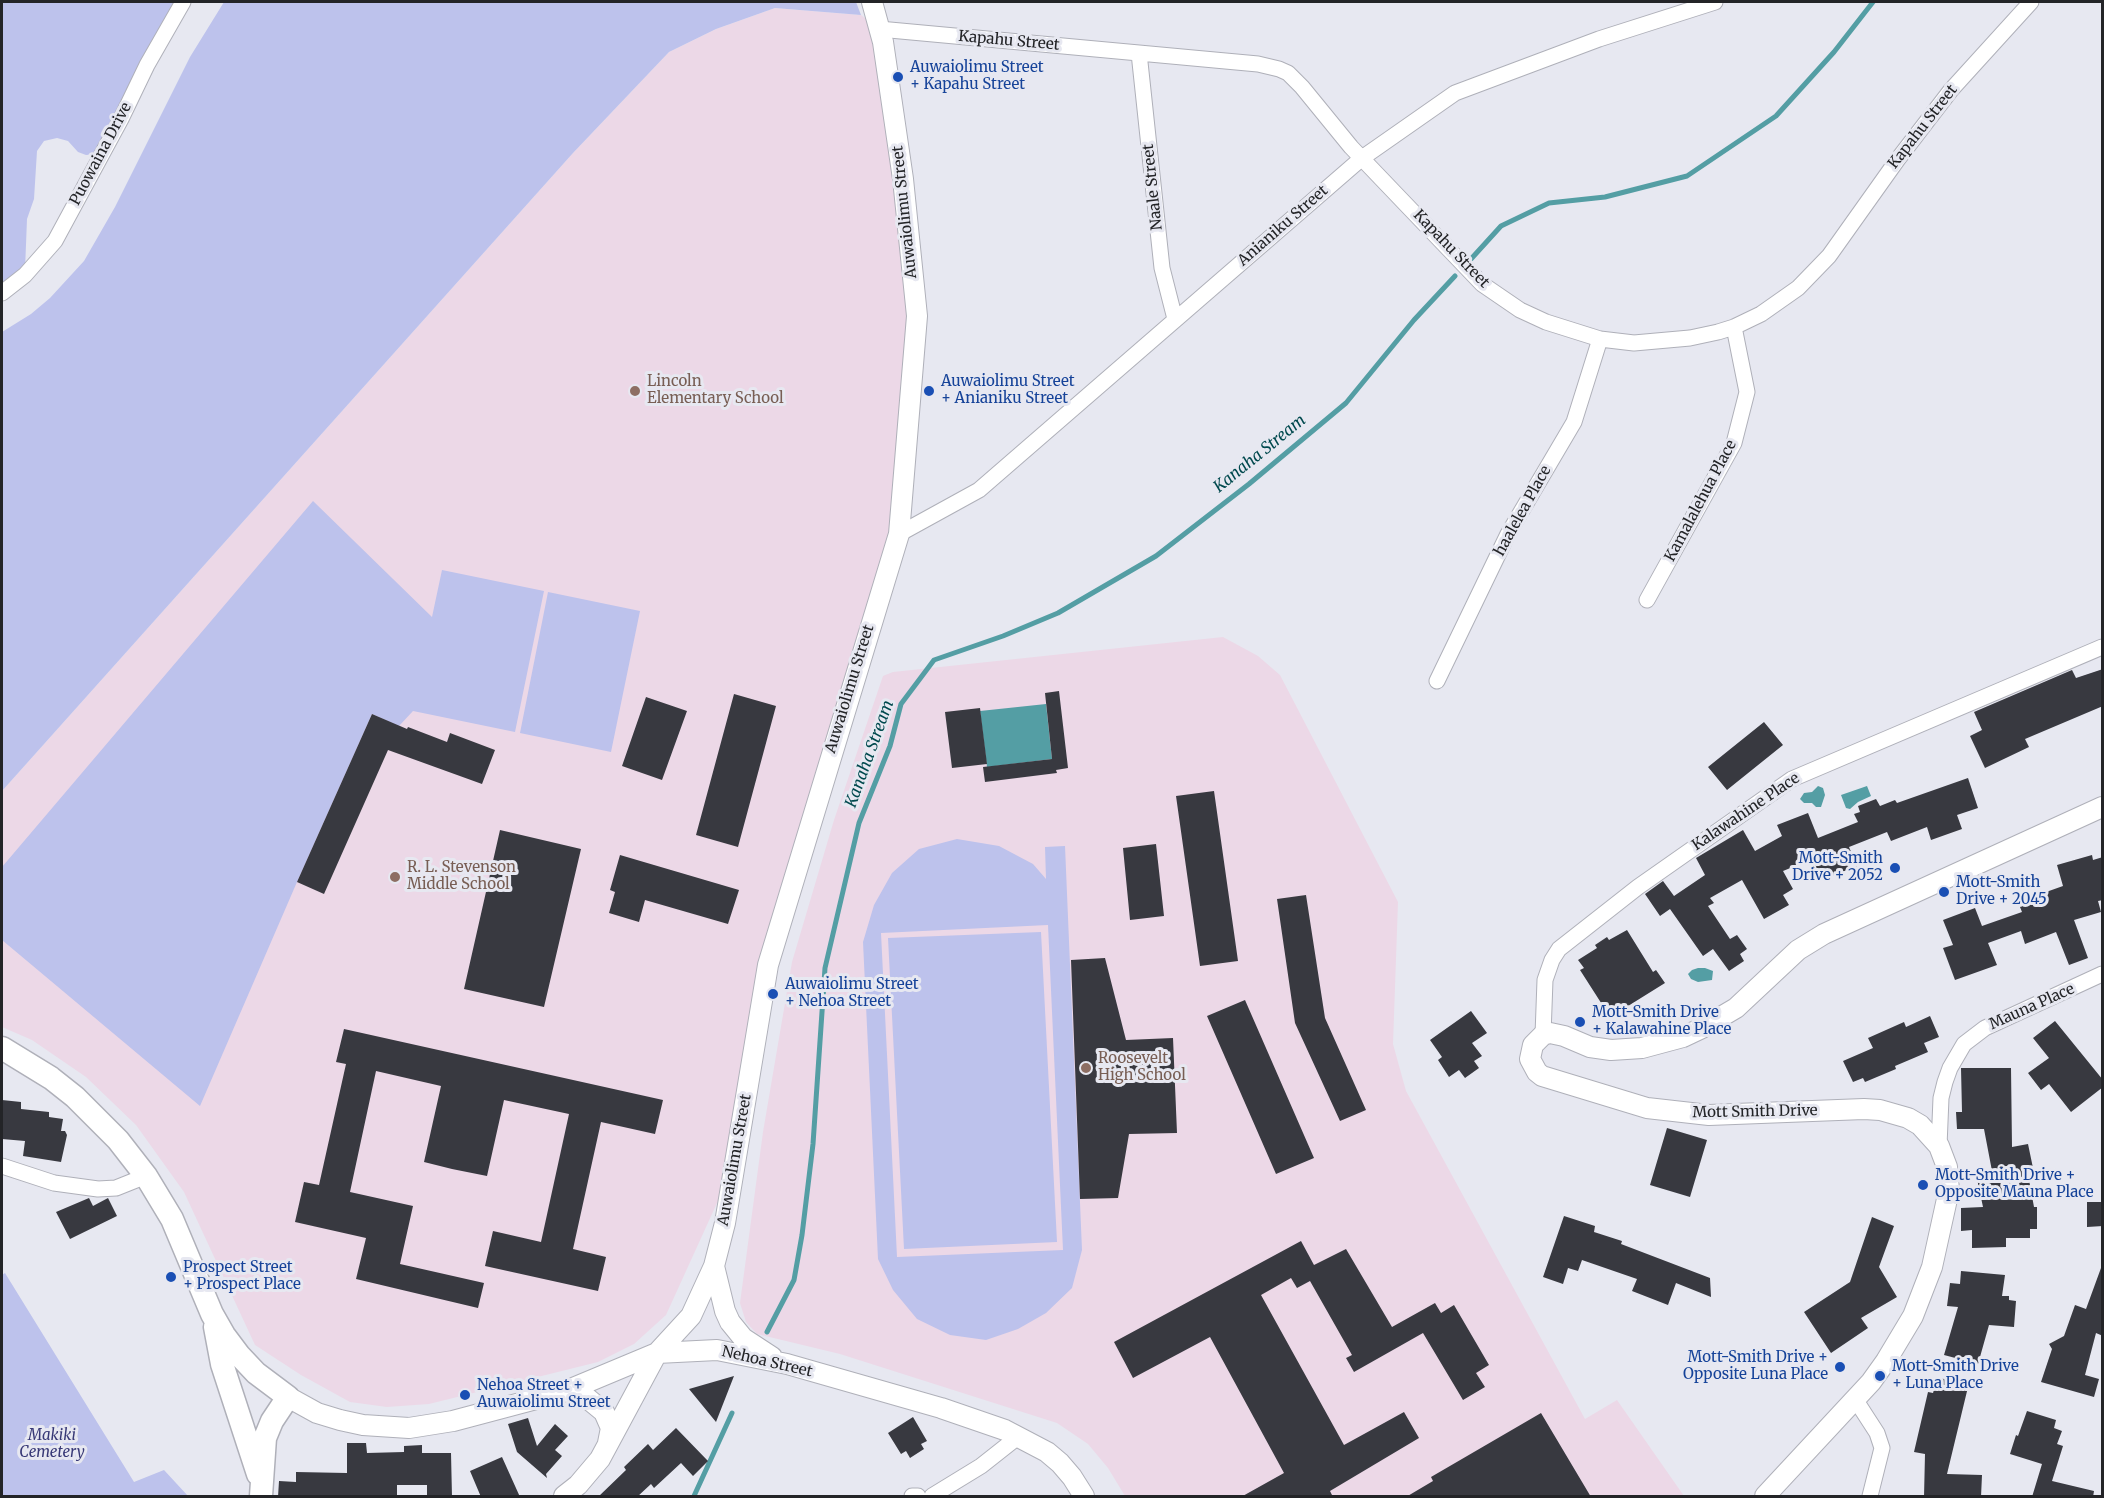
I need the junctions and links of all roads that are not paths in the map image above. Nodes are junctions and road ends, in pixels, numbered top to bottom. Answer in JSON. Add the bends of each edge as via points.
{"nodes":[{"id":1,"x":183,"y":2,"type":"edge"},
{"id":2,"x":872,"y":2,"type":"edge"},
{"id":3,"x":1715,"y":2,"type":"edge"},
{"id":4,"x":2031,"y":2,"type":"edge"},
{"id":5,"x":879,"y":28,"type":"junction"},
{"id":6,"x":1139,"y":53,"type":"junction"},
{"id":7,"x":1362,"y":158,"type":"junction"},
{"id":8,"x":2,"y":294,"type":"edge"},
{"id":9,"x":1175,"y":319,"type":"junction"},
{"id":10,"x":1734,"y":327,"type":"junction"},
{"id":11,"x":1600,"y":339,"type":"junction"},
{"id":12,"x":898,"y":534,"type":"junction"},
{"id":13,"x":1647,"y":600,"type":"dead end"},
{"id":14,"x":2103,"y":647,"type":"edge"},
{"id":15,"x":1437,"y":681,"type":"dead end"},
{"id":16,"x":2103,"y":807,"type":"edge"},
{"id":17,"x":2103,"y":974,"type":"edge"},
{"id":18,"x":1544,"y":1035,"type":"junction"},
{"id":19,"x":2,"y":1048,"type":"edge"},
{"id":20,"x":1939,"y":1146,"type":"junction"},
{"id":21,"x":2,"y":1166,"type":"edge"},
{"id":22,"x":146,"y":1176,"type":"junction"},
{"id":23,"x":714,"y":1266,"type":"junction"},
{"id":24,"x":212,"y":1314,"type":"junction"},
{"id":25,"x":657,"y":1353,"type":"junction"},
{"id":26,"x":787,"y":1364,"type":"junction"},
{"id":27,"x":566,"y":1391,"type":"junction"},
{"id":28,"x":288,"y":1397,"type":"junction"},
{"id":29,"x":1855,"y":1399,"type":"junction"},
{"id":30,"x":1019,"y":1436,"type":"junction"},
{"id":31,"x":608,"y":1443,"type":"junction"},
{"id":32,"x":262,"y":1491,"type":"edge"},
{"id":33,"x":564,"y":1497,"type":"edge"},
{"id":34,"x":912,"y":1497,"type":"edge"},
{"id":35,"x":918,"y":1497,"type":"edge"},
{"id":36,"x":932,"y":1497,"type":"edge"},
{"id":37,"x":1084,"y":1497,"type":"edge"},
{"id":38,"x":1765,"y":1497,"type":"edge"},
{"id":39,"x":1870,"y":1497,"type":"edge"}],
"edges":[{"from":1,"to":8,"type":"street","name":"Puowaina Drive","via":[[55,241]]},
{"from":2,"to":5,"type":"street","name":"Auwaiolimu Street"},
{"from":3,"to":7,"type":"street","name":"Anianiku Street","via":[[1599,39],[1455,93]]},
{"from":4,"to":10,"type":"street","name":"Kapahu Street","via":[[1951,90],[1814,273],[1782,301]]},
{"from":5,"to":6,"type":"street","name":"Kapahu Street"},
{"from":5,"to":12,"type":"street","name":"Auwaiolimu Street","via":[[903,179],[917,316]]},
{"from":6,"to":7,"type":"street","name":"Kapahu Street","via":[[1258,64],[1284,71]]},
{"from":6,"to":9,"type":"street","name":"Naale Street","via":[[1162,268]]},
{"from":7,"to":9,"type":"street","name":"Anianiku Street"},
{"from":7,"to":11,"type":"street","name":"Kapahu Street","via":[[1482,284],[1520,310]]},
{"from":9,"to":12,"type":"street","name":"Anianiku Street","via":[[980,489]]},
{"from":10,"to":11,"type":"street","name":"Kapahu Street","via":[[1662,342]]},
{"from":10,"to":13,"type":"street","name":"Kamalalehua Place","via":[[1747,392],[1734,443]]},
{"from":11,"to":15,"type":"street","name":"haalelea Place","via":[[1574,422],[1508,534]]},
{"from":12,"to":23,"type":"street","name":"Auwaiolimu Street","via":[[768,965],[725,1223]]},
{"from":14,"to":18,"type":"street","name":"Kalawahine Place","via":[[1792,779],[1638,887],[1559,949],[1545,980]]},
{"from":16,"to":18,"type":"street","via":[[1824,934],[1798,951],[1736,1008],[1683,1037],[1641,1048],[1611,1050],[1590,1047],[1557,1034]]},
{"from":17,"to":20,"type":"street","name":"Mauna Place","via":[[1985,1028],[1964,1044],[1950,1068],[1941,1098]]},
{"from":18,"to":20,"type":"street","name":"Mott Smith Drive","via":[[1533,1045],[1530,1059],[1542,1076],[1647,1108],[1709,1115],[1880,1110],[1920,1125]]},
{"from":19,"to":22,"type":"main road","via":[[75,1097],[118,1140]]},
{"from":20,"to":29,"type":"street","name":"Mott Smith Drive","via":[[1947,1167],[1949,1190],[1932,1267],[1900,1339]]},
{"from":21,"to":22,"type":"street","via":[[54,1183],[98,1189],[116,1188]]},
{"from":22,"to":24,"type":"main road","via":[[172,1219]]},
{"from":23,"to":25,"type":"street","name":"Auwaiolimu Street","via":[[691,1316]]},
{"from":23,"to":26,"type":"street","via":[[725,1311],[736,1332]]},
{"from":24,"to":28,"type":"main road","via":[[239,1355]]},
{"from":24,"to":32,"type":"main road","via":[[222,1364]]},
{"from":25,"to":26,"type":"street","name":"Nehoa Street","via":[[717,1350]]},
{"from":25,"to":27,"type":"street","name":"Nehoa Street"},
{"from":25,"to":31,"type":"street"},
{"from":26,"to":30,"type":"street","name":"Nehoa Street","via":[[940,1408]]},
{"from":27,"to":28,"type":"street","name":"Nehoa Street","via":[[453,1421],[395,1428],[340,1420]]},
{"from":27,"to":31,"type":"street","via":[[587,1398],[604,1412],[611,1428]]},
{"from":28,"to":32,"type":"main road","via":[[265,1438]]},
{"from":29,"to":38,"type":"street","name":"Mott Smith Drive"},
{"from":29,"to":39,"type":"street","via":[[1882,1448]]},
{"from":30,"to":36,"type":"street"},
{"from":30,"to":37,"type":"street","name":"Nehoa Street","via":[[1060,1463]]},
{"from":31,"to":33,"type":"street","via":[[600,1459]]},
{"from":34,"to":35,"type":"street"}]}
